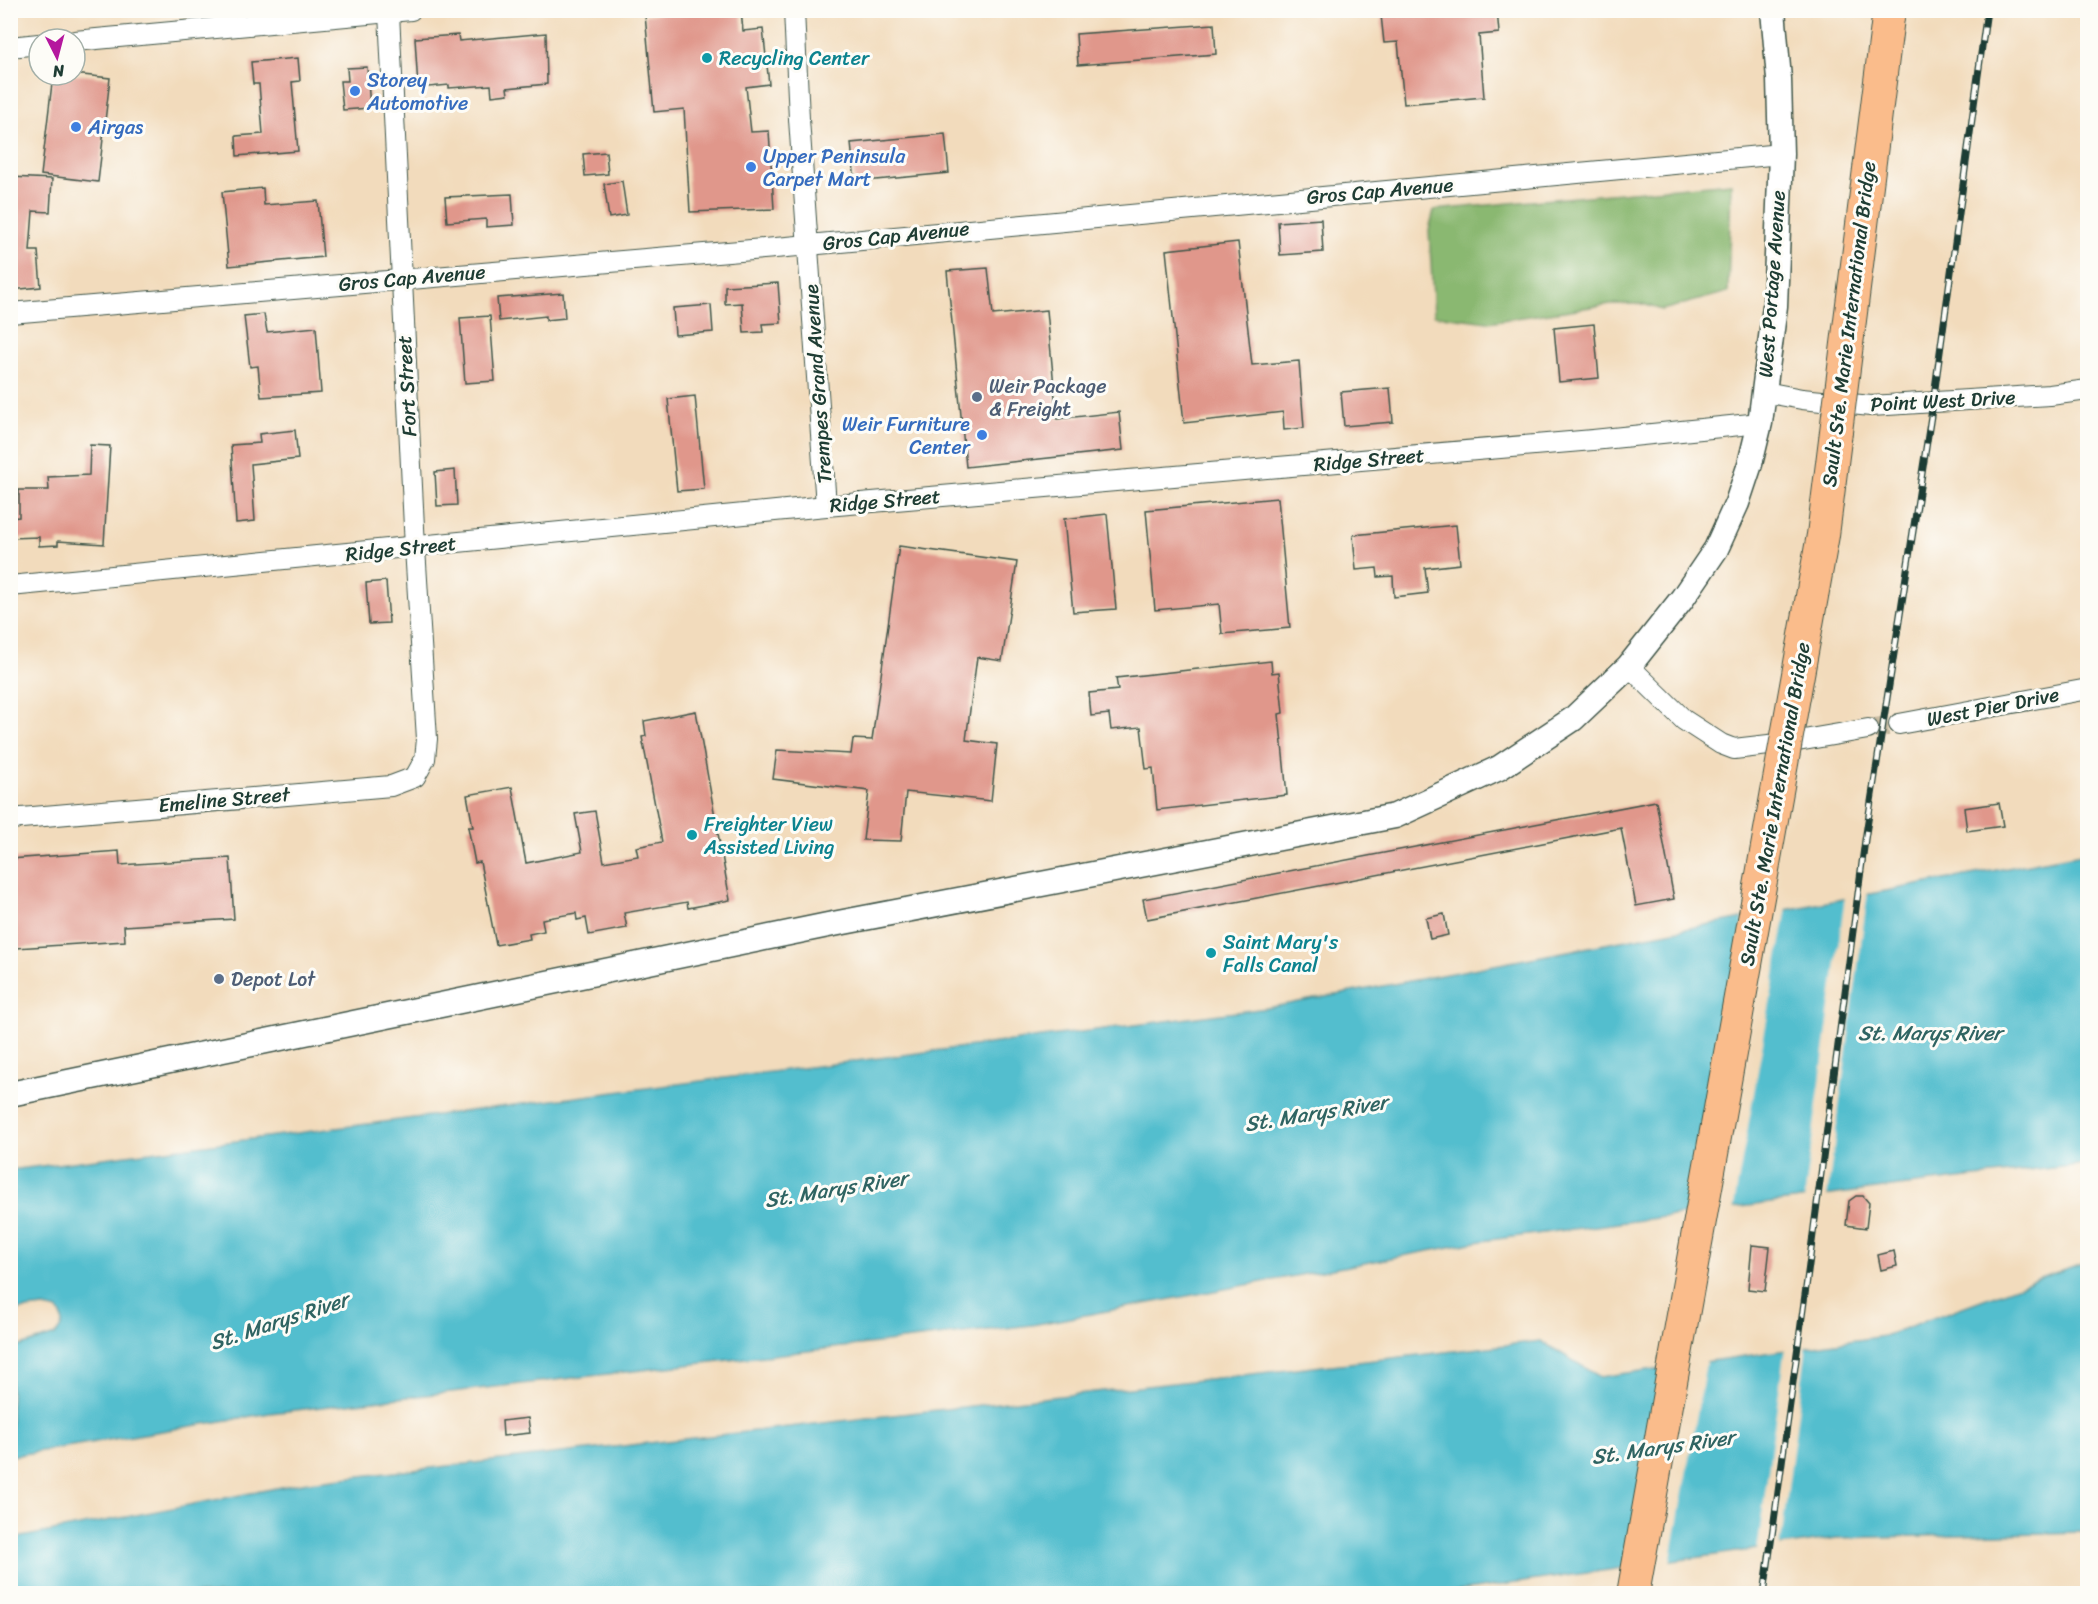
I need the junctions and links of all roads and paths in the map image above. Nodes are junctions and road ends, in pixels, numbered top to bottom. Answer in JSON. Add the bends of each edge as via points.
{"nodes":[{"id":1,"x":411,"y":10,"type":"edge"},
{"id":2,"x":794,"y":10,"type":"edge"},
{"id":3,"x":1773,"y":10,"type":"edge"},
{"id":4,"x":1889,"y":10,"type":"edge"},
{"id":5,"x":389,"y":13,"type":"junction"},
{"id":6,"x":87,"y":40,"type":"edge"},
{"id":7,"x":27,"y":45,"type":"edge"},
{"id":8,"x":10,"y":47,"type":"edge"},
{"id":9,"x":1781,"y":154,"type":"junction"},
{"id":10,"x":809,"y":245,"type":"junction"},
{"id":11,"x":401,"y":279,"type":"junction"},
{"id":12,"x":10,"y":313,"type":"edge"},
{"id":13,"x":2088,"y":390,"type":"edge"},
{"id":14,"x":1764,"y":392,"type":"junction"},
{"id":15,"x":1760,"y":423,"type":"junction"},
{"id":16,"x":826,"y":506,"type":"junction"},
{"id":17,"x":415,"y":548,"type":"junction"},
{"id":18,"x":10,"y":586,"type":"edge"},
{"id":19,"x":1629,"y":666,"type":"junction"},
{"id":20,"x":2088,"y":689,"type":"edge"},
{"id":21,"x":1899,"y":724,"type":"tunnel mouth"},
{"id":22,"x":1868,"y":729,"type":"tunnel mouth"},
{"id":23,"x":425,"y":759,"type":"joint"},
{"id":24,"x":10,"y":819,"type":"edge"},
{"id":25,"x":10,"y":1094,"type":"edge"},
{"id":26,"x":1634,"y":1593,"type":"edge"}],
"edges":[{"from":1,"to":5,"type":"street"},
{"from":2,"to":10,"type":"street","name":"Trempes Grand Avenue"},
{"from":3,"to":9,"type":"street","name":"West Portage Avenue"},
{"from":4,"to":26,"type":"highway","name":"Sault Ste. Marie International Bridge","bridge":true,"via":[[1822,535]]},
{"from":5,"to":6,"type":"street"},
{"from":5,"to":11,"type":"street","name":"Fort Street"},
{"from":7,"to":8,"type":"street"},
{"from":9,"to":10,"type":"street","name":"Gros Cap Avenue"},
{"from":9,"to":14,"type":"street","name":"West Portage Avenue","via":[[1774,306]]},
{"from":10,"to":11,"type":"street","name":"Gros Cap Avenue"},
{"from":10,"to":16,"type":"street","name":"Trempes Grand Avenue"},
{"from":11,"to":12,"type":"street","name":"Gros Cap Avenue"},
{"from":11,"to":17,"type":"street","name":"Fort Street"},
{"from":13,"to":14,"type":"street","name":"Point West Drive","via":[[1871,406]]},
{"from":14,"to":15,"type":"street","name":"West Portage Avenue"},
{"from":15,"to":16,"type":"street","name":"Ridge Street"},
{"from":15,"to":19,"type":"street","name":"West Portage Avenue","via":[[1737,504],[1716,549]]},
{"from":16,"to":17,"type":"street","name":"Ridge Street"},
{"from":17,"to":18,"type":"street","name":"Ridge Street"},
{"from":17,"to":23,"type":"street","name":"Fort Street"},
{"from":19,"to":22,"type":"street","via":[[1684,720],[1734,749]]},
{"from":19,"to":25,"type":"street","name":"West Portage Avenue","via":[[1573,719],[1499,768],[1395,816],[828,925]]},
{"from":20,"to":21,"type":"street","name":"West Pier Drive"},
{"from":23,"to":24,"type":"street","name":"Emeline Street","via":[[416,777],[391,786]]}]}
